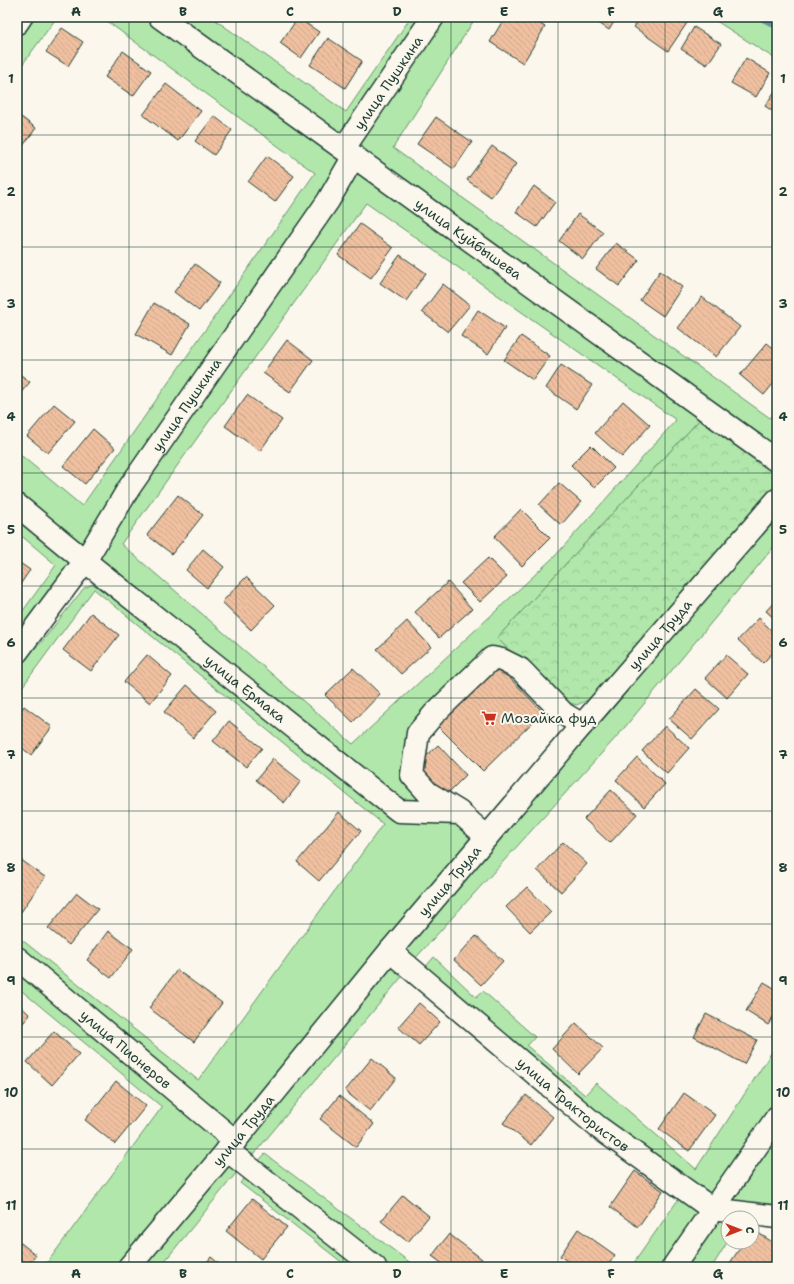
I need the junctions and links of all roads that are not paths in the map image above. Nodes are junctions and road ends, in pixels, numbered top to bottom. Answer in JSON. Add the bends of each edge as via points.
{"nodes":[{"id":1,"x":21,"y":17,"type":"edge"},
{"id":2,"x":160,"y":17,"type":"edge"},
{"id":3,"x":433,"y":17,"type":"edge"},
{"id":4,"x":17,"y":23,"type":"edge"},
{"id":5,"x":349,"y":152,"type":"junction"},
{"id":6,"x":777,"y":461,"type":"edge"},
{"id":7,"x":777,"y":500,"type":"edge"},
{"id":8,"x":17,"y":505,"type":"edge"},
{"id":9,"x":85,"y":561,"type":"junction"},
{"id":10,"x":17,"y":652,"type":"edge"},
{"id":11,"x":582,"y":726,"type":"junction"},
{"id":12,"x":460,"y":813,"type":"junction"},
{"id":13,"x":487,"y":837,"type":"junction"},
{"id":14,"x":390,"y":951,"type":"junction"},
{"id":15,"x":17,"y":958,"type":"edge"},
{"id":16,"x":777,"y":1117,"type":"edge"},
{"id":17,"x":231,"y":1145,"type":"junction"},
{"id":18,"x":712,"y":1209,"type":"junction"},
{"id":19,"x":777,"y":1217,"type":"edge"},
{"id":20,"x":129,"y":1267,"type":"edge"},
{"id":21,"x":375,"y":1267,"type":"edge"},
{"id":22,"x":673,"y":1267,"type":"edge"}],
"edges":[{"from":1,"to":4,"type":"street"},
{"from":2,"to":5,"type":"street","name":"улица Куйбышева"},
{"from":3,"to":5,"type":"street","name":"улица Пушкина"},
{"from":5,"to":6,"type":"street","name":"улица Куйбышева"},
{"from":5,"to":9,"type":"street","name":"улица Пушкина","via":[[328,201],[129,488]]},
{"from":7,"to":11,"type":"street","name":"улица Труда"},
{"from":8,"to":9,"type":"street","name":"улица Ермака"},
{"from":9,"to":10,"type":"street","name":"улица Пушкина"},
{"from":9,"to":12,"type":"street","name":"улица Ермака","via":[[399,810]]},
{"from":11,"to":12,"type":"street","via":[[564,714],[520,669],[492,658],[418,733],[412,775],[428,793]]},
{"from":11,"to":13,"type":"street","name":"улица Труда"},
{"from":12,"to":13,"type":"street"},
{"from":13,"to":14,"type":"street","name":"улица Труда"},
{"from":14,"to":17,"type":"street","name":"улица Труда"},
{"from":14,"to":18,"type":"street","name":"улица Трактористов","via":[[598,1127]]},
{"from":15,"to":17,"type":"street","name":"улица Пионеров"},
{"from":16,"to":18,"type":"street"},
{"from":17,"to":20,"type":"street","name":"улица Труда"},
{"from":17,"to":21,"type":"street","name":"улица Пионеров"},
{"from":18,"to":19,"type":"street","name":"улица Трактористов"},
{"from":18,"to":22,"type":"street"}]}
